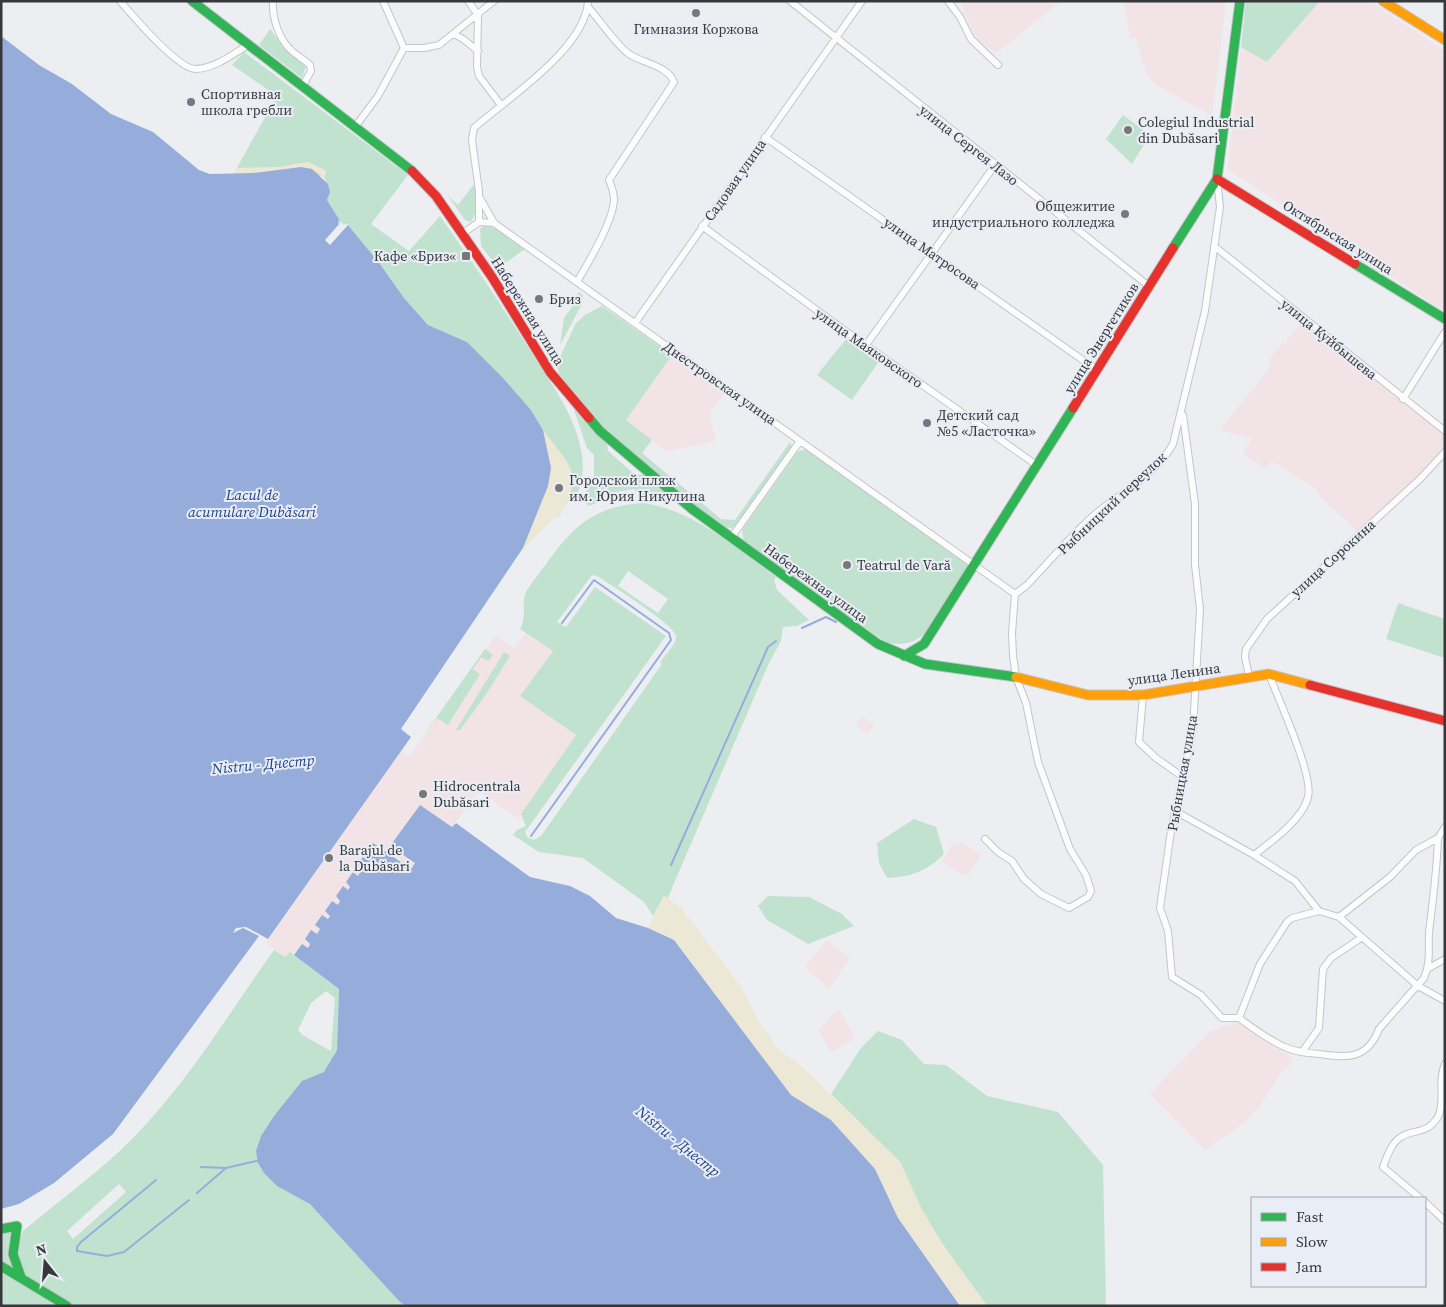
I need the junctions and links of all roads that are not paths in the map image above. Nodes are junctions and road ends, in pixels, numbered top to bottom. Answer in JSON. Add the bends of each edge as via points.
{"nodes":[{"id":1,"x":120,"y":1,"type":"edge"},
{"id":2,"x":192,"y":1,"type":"edge"},
{"id":3,"x":273,"y":1,"type":"edge"},
{"id":4,"x":383,"y":1,"type":"edge"},
{"id":5,"x":468,"y":1,"type":"edge"},
{"id":6,"x":494,"y":1,"type":"edge"},
{"id":7,"x":790,"y":1,"type":"edge"},
{"id":8,"x":862,"y":1,"type":"edge"},
{"id":9,"x":948,"y":1,"type":"edge"},
{"id":10,"x":1240,"y":1,"type":"edge"},
{"id":11,"x":1383,"y":1,"type":"edge"},
{"id":12,"x":588,"y":4,"type":"edge"},
{"id":13,"x":478,"y":15,"type":"junction"},
{"id":14,"x":454,"y":34,"type":"junction"},
{"id":15,"x":835,"y":38,"type":"junction"},
{"id":16,"x":1445,"y":40,"type":"edge"},
{"id":17,"x":248,"y":45,"type":"junction"},
{"id":18,"x":404,"y":48,"type":"junction"},
{"id":19,"x":478,"y":52,"type":"junction"},
{"id":20,"x":998,"y":65,"type":"dead end"},
{"id":21,"x":302,"y":87,"type":"junction"},
{"id":22,"x":501,"y":105,"type":"junction"},
{"id":23,"x":355,"y":127,"type":"junction"},
{"id":24,"x":765,"y":137,"type":"junction"},
{"id":25,"x":995,"y":165,"type":"junction"},
{"id":26,"x":1217,"y":179,"type":"junction"},
{"id":27,"x":479,"y":196,"type":"junction"},
{"id":28,"x":479,"y":222,"type":"junction"},
{"id":29,"x":494,"y":223,"type":"junction"},
{"id":30,"x":702,"y":226,"type":"junction"},
{"id":31,"x":462,"y":234,"type":"junction"},
{"id":32,"x":1214,"y":246,"type":"junction"},
{"id":33,"x":933,"y":254,"type":"junction"},
{"id":34,"x":578,"y":282,"type":"junction"},
{"id":35,"x":1150,"y":287,"type":"junction"},
{"id":36,"x":1445,"y":319,"type":"edge"},
{"id":37,"x":635,"y":323,"type":"junction"},
{"id":38,"x":1445,"y":332,"type":"edge"},
{"id":39,"x":866,"y":345,"type":"junction"},
{"id":40,"x":1097,"y":370,"type":"junction"},
{"id":41,"x":1403,"y":399,"type":"junction"},
{"id":42,"x":1183,"y":411,"type":"junction"},
{"id":43,"x":1445,"y":431,"type":"edge"},
{"id":44,"x":800,"y":441,"type":"junction"},
{"id":45,"x":1445,"y":452,"type":"edge"},
{"id":46,"x":1038,"y":466,"type":"junction"},
{"id":47,"x":732,"y":538,"type":"junction"},
{"id":48,"x":975,"y":565,"type":"junction"},
{"id":49,"x":1015,"y":594,"type":"junction"},
{"id":50,"x":904,"y":656,"type":"junction"},
{"id":51,"x":1269,"y":674,"type":"junction"},
{"id":52,"x":1249,"y":676,"type":"junction"},
{"id":53,"x":1016,"y":677,"type":"junction"},
{"id":54,"x":1195,"y":688,"type":"junction"},
{"id":55,"x":1143,"y":695,"type":"junction"},
{"id":56,"x":1445,"y":721,"type":"edge"},
{"id":57,"x":1183,"y":776,"type":"junction"},
{"id":58,"x":1175,"y":812,"type":"junction"},
{"id":59,"x":1445,"y":827,"type":"edge"},
{"id":60,"x":1438,"y":838,"type":"junction"},
{"id":61,"x":985,"y":839,"type":"dead end"},
{"id":62,"x":1254,"y":855,"type":"junction"},
{"id":63,"x":1320,"y":911,"type":"junction"},
{"id":64,"x":1339,"y":918,"type":"junction"},
{"id":65,"x":1361,"y":938,"type":"junction"},
{"id":66,"x":1445,"y":959,"type":"edge"},
{"id":67,"x":1429,"y":968,"type":"junction"},
{"id":68,"x":1418,"y":986,"type":"junction"},
{"id":69,"x":1445,"y":1001,"type":"edge"},
{"id":70,"x":1239,"y":1018,"type":"junction"},
{"id":71,"x":1302,"y":1052,"type":"junction"},
{"id":72,"x":1445,"y":1064,"type":"edge"},
{"id":73,"x":1419,"y":1197,"type":"edge"},
{"id":74,"x":1426,"y":1203,"type":"edge"},
{"id":75,"x":1445,"y":1221,"type":"edge"},
{"id":76,"x":1,"y":1229,"type":"edge"},
{"id":77,"x":1,"y":1266,"type":"edge"},
{"id":78,"x":22,"y":1278,"type":"junction"},
{"id":79,"x":67,"y":1306,"type":"edge"}],
"edges":[{"from":1,"to":17,"type":"street","via":[[149,34],[185,66],[195,69],[210,65]]},
{"from":2,"to":17,"type":"street","name":"Набережная улица"},
{"from":3,"to":21,"type":"street","via":[[280,36],[310,65],[311,71]]},
{"from":4,"to":18,"type":"street"},
{"from":5,"to":13,"type":"street"},
{"from":6,"to":13,"type":"street"},
{"from":7,"to":15,"type":"street","name":"улица Сергея Лазо"},
{"from":8,"to":15,"type":"street","name":"Садовая улица"},
{"from":9,"to":20,"type":"street","via":[[971,39]]},
{"from":10,"to":26,"type":"street","name":"улица Энергетиков"},
{"from":11,"to":16,"type":"street"},
{"from":12,"to":22,"type":"street","via":[[565,50]]},
{"from":12,"to":34,"type":"street","via":[[628,54],[662,70],[674,82],[609,180],[614,198],[612,209]]},
{"from":13,"to":14,"type":"street"},
{"from":13,"to":19,"type":"street"},
{"from":14,"to":18,"type":"street","via":[[439,45]]},
{"from":14,"to":19,"type":"street"},
{"from":15,"to":24,"type":"street","name":"Садовая улица"},
{"from":15,"to":25,"type":"street","name":"улица Сергея Лазо"},
{"from":17,"to":21,"type":"street","name":"Набережная улица"},
{"from":18,"to":23,"type":"street","via":[[378,96]]},
{"from":19,"to":22,"type":"street","via":[[480,76]]},
{"from":21,"to":23,"type":"street","name":"Набережная улица"},
{"from":22,"to":27,"type":"street","via":[[474,128],[472,140]]},
{"from":23,"to":31,"type":"street","name":"Набережная улица","via":[[426,184]]},
{"from":24,"to":30,"type":"street","name":"Садовая улица"},
{"from":24,"to":33,"type":"street","name":"улица Матросова"},
{"from":25,"to":33,"type":"street"},
{"from":25,"to":35,"type":"street","name":"улица Сергея Лазо"},
{"from":26,"to":32,"type":"street","name":"Рыбницкий переулок","via":[[1220,207]]},
{"from":26,"to":35,"type":"street","name":"улица Энергетиков"},
{"from":26,"to":36,"type":"street","name":"Октябрьская улица"},
{"from":27,"to":28,"type":"street"},
{"from":27,"to":29,"type":"street"},
{"from":28,"to":29,"type":"street"},
{"from":28,"to":31,"type":"street"},
{"from":29,"to":34,"type":"street","name":"Днестровская улица"},
{"from":30,"to":37,"type":"street","name":"Садовая улица"},
{"from":30,"to":39,"type":"street","name":"улица Маяковского"},
{"from":31,"to":47,"type":"street","name":"Набережная улица","via":[[550,372],[587,417],[692,509]]},
{"from":32,"to":41,"type":"street","name":"улица Куйбышева"},
{"from":32,"to":42,"type":"street","name":"Рыбницкий переулок","via":[[1205,311]]},
{"from":33,"to":39,"type":"street"},
{"from":33,"to":40,"type":"street","name":"улица Матросова"},
{"from":34,"to":37,"type":"street","name":"Днестровская улица"},
{"from":35,"to":40,"type":"street","name":"улица Энергетиков"},
{"from":37,"to":44,"type":"street","name":"Днестровская улица"},
{"from":38,"to":41,"type":"street"},
{"from":39,"to":46,"type":"street","name":"улица Маяковского"},
{"from":40,"to":46,"type":"street","name":"улица Энергетиков"},
{"from":41,"to":43,"type":"street","name":"улица Куйбышева"},
{"from":42,"to":49,"type":"street","name":"Рыбницкий переулок","via":[[1173,444],[1164,457],[1139,482],[1094,516]]},
{"from":42,"to":54,"type":"street","name":"Рыбницкая улица","via":[[1195,504],[1195,565],[1200,609]]},
{"from":44,"to":47,"type":"street"},
{"from":44,"to":48,"type":"street","name":"Днестровская улица"},
{"from":45,"to":52,"type":"street","name":"улица Сорокина","via":[[1420,479],[1267,619],[1246,649]]},
{"from":46,"to":48,"type":"street","name":"улица Энергетиков"},
{"from":47,"to":50,"type":"street","name":"Набережная улица","via":[[856,630]]},
{"from":48,"to":49,"type":"street","name":"Днестровская улица"},
{"from":48,"to":50,"type":"street","name":"улица Энергетиков","via":[[924,644]]},
{"from":49,"to":53,"type":"street","via":[[1012,634]]},
{"from":50,"to":53,"type":"street","name":"улица Ленина","via":[[943,668]]},
{"from":51,"to":52,"type":"street","name":"улица Ленина"},
{"from":51,"to":56,"type":"street","name":"улица Ленина"},
{"from":51,"to":62,"type":"street","via":[[1307,774],[1308,797],[1279,836]]},
{"from":52,"to":54,"type":"street","name":"улица Ленина"},
{"from":53,"to":55,"type":"street","name":"улица Ленина","via":[[1088,695]]},
{"from":53,"to":61,"type":"street","via":[[1055,813],[1070,849],[1092,887],[1088,897],[1069,908],[1041,894],[1024,879],[1012,861]]},
{"from":54,"to":55,"type":"street","name":"улица Ленина"},
{"from":54,"to":57,"type":"street","name":"Рыбницкая улица","via":[[1193,729]]},
{"from":55,"to":57,"type":"street","via":[[1139,742]]},
{"from":57,"to":58,"type":"street","name":"Рыбницкая улица"},
{"from":58,"to":62,"type":"street"},
{"from":58,"to":70,"type":"street","name":"Рыбницкая улица","via":[[1160,908],[1168,931],[1170,973],[1201,995],[1222,1018]]},
{"from":59,"to":60,"type":"street"},
{"from":60,"to":64,"type":"street","via":[[1416,850],[1390,877]]},
{"from":60,"to":67,"type":"street"},
{"from":62,"to":63,"type":"street","via":[[1295,881]]},
{"from":63,"to":64,"type":"street"},
{"from":63,"to":70,"type":"street","via":[[1287,922],[1260,964]]},
{"from":64,"to":65,"type":"street"},
{"from":65,"to":68,"type":"street"},
{"from":65,"to":71,"type":"street","via":[[1331,958],[1323,970],[1319,1028]]},
{"from":66,"to":67,"type":"street"},
{"from":67,"to":68,"type":"street"},
{"from":68,"to":69,"type":"street"},
{"from":68,"to":71,"type":"street","via":[[1379,1029],[1366,1050],[1339,1057]]},
{"from":70,"to":71,"type":"street","via":[[1284,1047]]},
{"from":72,"to":73,"type":"street","via":[[1441,1075],[1443,1104],[1439,1116],[1427,1129],[1402,1136],[1383,1167]]},
{"from":74,"to":75,"type":"street"},
{"from":76,"to":78,"type":"street","via":[[18,1226],[13,1254]]},
{"from":77,"to":78,"type":"street"},
{"from":78,"to":79,"type":"street"}]}
